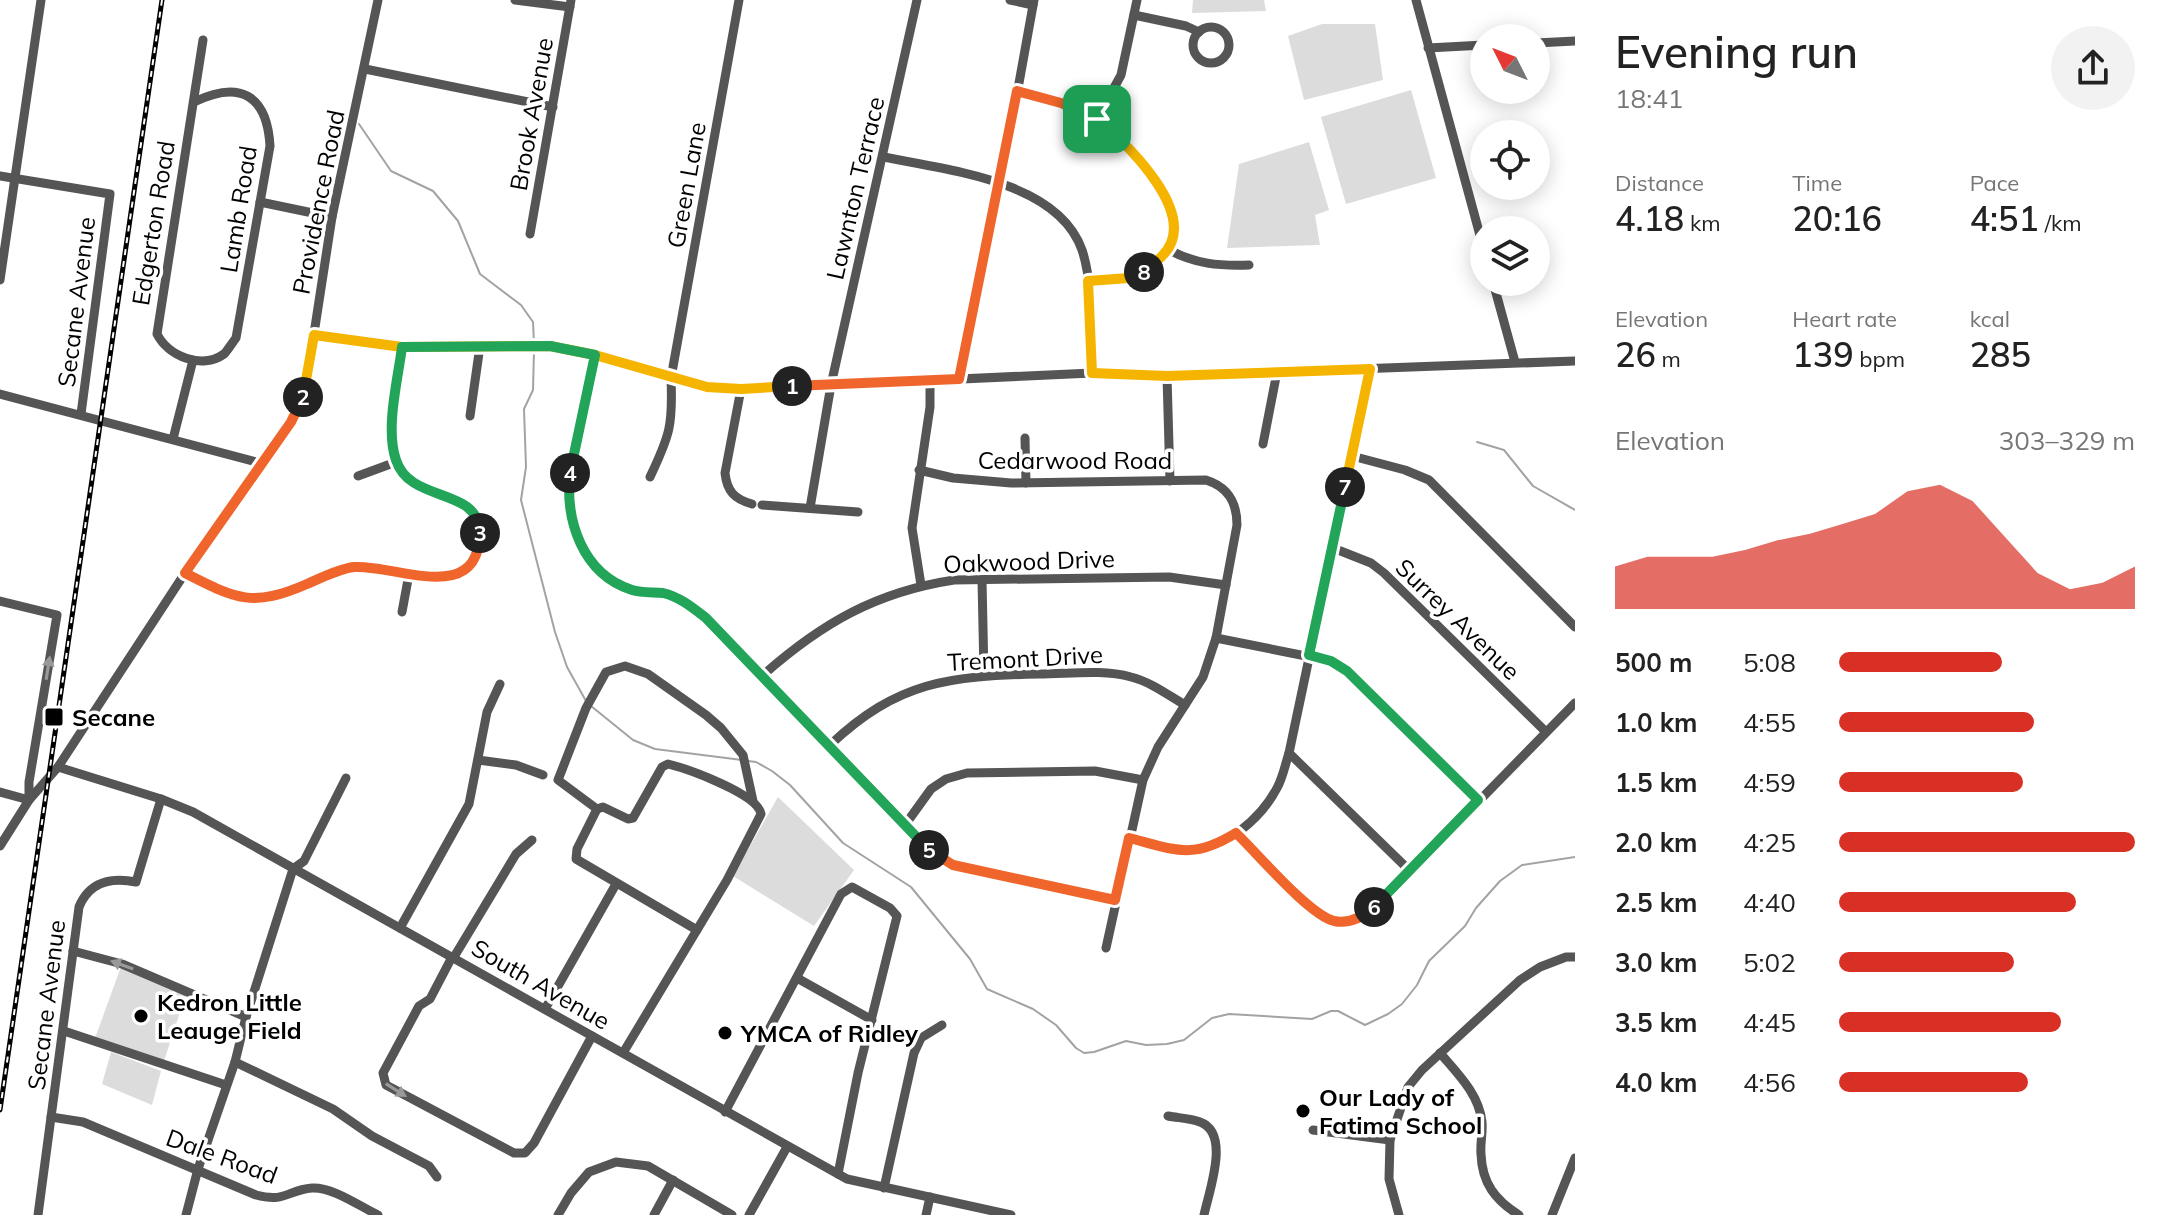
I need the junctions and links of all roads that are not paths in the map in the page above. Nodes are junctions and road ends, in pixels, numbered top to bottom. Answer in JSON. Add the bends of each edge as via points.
{"nodes":[{"id":1,"x":30,"y":0,"type":"edge"},
{"id":2,"x":378,"y":0,"type":"edge"},
{"id":3,"x":515,"y":0,"type":"edge"},
{"id":4,"x":739,"y":0,"type":"edge"},
{"id":5,"x":917,"y":0,"type":"edge"},
{"id":6,"x":1010,"y":0,"type":"edge"},
{"id":7,"x":1137,"y":0,"type":"edge"},
{"id":8,"x":1416,"y":0,"type":"edge"},
{"id":9,"x":41,"y":1,"type":"edge"},
{"id":10,"x":1033,"y":2,"type":"edge"},
{"id":11,"x":571,"y":4,"type":"edge"},
{"id":12,"x":1134,"y":15,"type":"junction"},
{"id":13,"x":1199,"y":32,"type":"dead end"},
{"id":14,"x":203,"y":40,"type":"dead end"},
{"id":15,"x":1575,"y":41,"type":"edge"},
{"id":16,"x":1550,"y":42,"type":"edge"},
{"id":17,"x":1470,"y":46,"type":"edge"},
{"id":18,"x":1428,"y":48,"type":"junction"},
{"id":19,"x":365,"y":69,"type":"junction"},
{"id":20,"x":1017,"y":91,"type":"junction"},
{"id":21,"x":194,"y":102,"type":"junction"},
{"id":22,"x":553,"y":107,"type":"junction"},
{"id":23,"x":1097,"y":119,"type":"junction"},
{"id":24,"x":884,"y":157,"type":"junction"},
{"id":25,"x":0,"y":176,"type":"edge"},
{"id":26,"x":15,"y":178,"type":"junction"},
{"id":27,"x":999,"y":182,"type":"junction"},
{"id":28,"x":260,"y":202,"type":"junction"},
{"id":29,"x":1475,"y":216,"type":"edge"},
{"id":30,"x":332,"y":217,"type":"junction"},
{"id":31,"x":530,"y":234,"type":"dead end"},
{"id":32,"x":1169,"y":250,"type":"junction"},
{"id":33,"x":1249,"y":265,"type":"dead end"},
{"id":34,"x":0,"y":280,"type":"edge"},
{"id":35,"x":1088,"y":281,"type":"junction"},
{"id":36,"x":1497,"y":296,"type":"edge"},
{"id":37,"x":314,"y":335,"type":"junction"},
{"id":38,"x":480,"y":346,"type":"junction"},
{"id":39,"x":402,"y":347,"type":"junction"},
{"id":40,"x":595,"y":355,"type":"junction"},
{"id":41,"x":193,"y":360,"type":"junction"},
{"id":42,"x":1575,"y":361,"type":"edge"},
{"id":43,"x":1515,"y":362,"type":"junction"},
{"id":44,"x":1370,"y":369,"type":"junction"},
{"id":45,"x":1277,"y":372,"type":"junction"},
{"id":46,"x":1092,"y":373,"type":"junction"},
{"id":47,"x":1167,"y":376,"type":"junction"},
{"id":48,"x":671,"y":378,"type":"junction"},
{"id":49,"x":959,"y":379,"type":"junction"},
{"id":50,"x":930,"y":381,"type":"junction"},
{"id":51,"x":831,"y":385,"type":"junction"},
{"id":52,"x":741,"y":389,"type":"junction"},
{"id":53,"x":0,"y":394,"type":"edge"},
{"id":54,"x":81,"y":414,"type":"junction"},
{"id":55,"x":470,"y":416,"type":"dead end"},
{"id":56,"x":1025,"y":438,"type":"dead end"},
{"id":57,"x":173,"y":439,"type":"junction"},
{"id":58,"x":1263,"y":444,"type":"dead end"},
{"id":59,"x":1352,"y":456,"type":"junction"},
{"id":60,"x":396,"y":462,"type":"junction"},
{"id":61,"x":260,"y":463,"type":"junction"},
{"id":62,"x":919,"y":470,"type":"junction"},
{"id":63,"x":358,"y":476,"type":"dead end"},
{"id":64,"x":650,"y":477,"type":"dead end"},
{"id":65,"x":1170,"y":481,"type":"junction"},
{"id":66,"x":1026,"y":483,"type":"junction"},
{"id":67,"x":810,"y":508,"type":"junction"},
{"id":68,"x":858,"y":512,"type":"dead end"},
{"id":69,"x":1333,"y":548,"type":"junction"},
{"id":70,"x":185,"y":573,"type":"junction"},
{"id":71,"x":409,"y":574,"type":"junction"},
{"id":72,"x":982,"y":580,"type":"junction"},
{"id":73,"x":921,"y":585,"type":"junction"},
{"id":74,"x":1226,"y":585,"type":"junction"},
{"id":75,"x":0,"y":601,"type":"edge"},
{"id":76,"x":402,"y":612,"type":"dead end"},
{"id":77,"x":1575,"y":627,"type":"edge"},
{"id":78,"x":1216,"y":638,"type":"junction"},
{"id":79,"x":1309,"y":655,"type":"junction"},
{"id":80,"x":763,"y":675,"type":"junction"},
{"id":81,"x":984,"y":675,"type":"junction"},
{"id":82,"x":500,"y":684,"type":"dead end"},
{"id":83,"x":1575,"y":703,"type":"edge"},
{"id":84,"x":1185,"y":705,"type":"junction"},
{"id":85,"x":1546,"y":732,"type":"junction"},
{"id":86,"x":830,"y":745,"type":"junction"},
{"id":87,"x":1289,"y":753,"type":"junction"},
{"id":88,"x":478,"y":760,"type":"junction"},
{"id":89,"x":58,"y":767,"type":"junction"},
{"id":90,"x":543,"y":775,"type":"dead end"},
{"id":91,"x":346,"y":778,"type":"dead end"},
{"id":92,"x":1143,"y":780,"type":"junction"},
{"id":93,"x":0,"y":792,"type":"edge"},
{"id":94,"x":161,"y":799,"type":"junction"},
{"id":95,"x":29,"y":800,"type":"junction"},
{"id":96,"x":1478,"y":800,"type":"junction"},
{"id":97,"x":753,"y":801,"type":"junction"},
{"id":98,"x":597,"y":809,"type":"junction"},
{"id":99,"x":905,"y":825,"type":"junction"},
{"id":100,"x":1236,"y":833,"type":"junction"},
{"id":101,"x":1129,"y":838,"type":"junction"},
{"id":102,"x":532,"y":840,"type":"dead end"},
{"id":103,"x":0,"y":846,"type":"edge"},
{"id":104,"x":293,"y":869,"type":"junction"},
{"id":105,"x":1409,"y":870,"type":"junction"},
{"id":106,"x":616,"y":884,"type":"junction"},
{"id":107,"x":1115,"y":900,"type":"junction"},
{"id":108,"x":400,"y":928,"type":"junction"},
{"id":109,"x":697,"y":930,"type":"junction"},
{"id":110,"x":1106,"y":948,"type":"dead end"},
{"id":111,"x":73,"y":951,"type":"junction"},
{"id":112,"x":453,"y":957,"type":"junction"},
{"id":113,"x":1575,"y":957,"type":"edge"},
{"id":114,"x":797,"y":978,"type":"junction"},
{"id":115,"x":545,"y":1009,"type":"junction"},
{"id":116,"x":246,"y":1017,"type":"junction"},
{"id":117,"x":872,"y":1020,"type":"junction"},
{"id":118,"x":942,"y":1025,"type":"dead end"},
{"id":119,"x":64,"y":1031,"type":"junction"},
{"id":120,"x":592,"y":1036,"type":"junction"},
{"id":121,"x":623,"y":1053,"type":"junction"},
{"id":122,"x":1440,"y":1053,"type":"junction"},
{"id":123,"x":235,"y":1062,"type":"junction"},
{"id":124,"x":226,"y":1085,"type":"junction"},
{"id":125,"x":725,"y":1112,"type":"junction"},
{"id":126,"x":1168,"y":1116,"type":"dead end"},
{"id":127,"x":51,"y":1117,"type":"junction"},
{"id":128,"x":1313,"y":1130,"type":"dead end"},
{"id":129,"x":1390,"y":1140,"type":"junction"},
{"id":130,"x":787,"y":1147,"type":"junction"},
{"id":131,"x":1575,"y":1158,"type":"edge"},
{"id":132,"x":198,"y":1169,"type":"junction"},
{"id":133,"x":838,"y":1174,"type":"junction"},
{"id":134,"x":437,"y":1177,"type":"dead end"},
{"id":135,"x":673,"y":1180,"type":"junction"},
{"id":136,"x":884,"y":1188,"type":"junction"},
{"id":137,"x":930,"y":1197,"type":"junction"},
{"id":138,"x":38,"y":1215,"type":"edge"},
{"id":139,"x":186,"y":1215,"type":"edge"},
{"id":140,"x":378,"y":1215,"type":"edge"},
{"id":141,"x":558,"y":1215,"type":"edge"},
{"id":142,"x":654,"y":1215,"type":"edge"},
{"id":143,"x":732,"y":1215,"type":"edge"},
{"id":144,"x":749,"y":1215,"type":"edge"},
{"id":145,"x":926,"y":1215,"type":"edge"},
{"id":146,"x":1011,"y":1215,"type":"edge"},
{"id":147,"x":1204,"y":1215,"type":"edge"},
{"id":148,"x":1399,"y":1215,"type":"edge"},
{"id":149,"x":1519,"y":1215,"type":"edge"},
{"id":150,"x":1552,"y":1215,"type":"edge"}],
"edges":[{"from":1,"to":9,"type":"street"},
{"from":2,"to":19,"type":"street","name":"Providence Road"},
{"from":3,"to":11,"type":"street"},
{"from":4,"to":48,"type":"street","name":"Green Lane"},
{"from":5,"to":24,"type":"street","name":"Lawnton Terrace"},
{"from":6,"to":10,"type":"street"},
{"from":7,"to":12,"type":"street"},
{"from":8,"to":18,"type":"street"},
{"from":9,"to":26,"type":"street"},
{"from":10,"to":20,"type":"street"},
{"from":11,"to":22,"type":"street","name":"Brook Avenue"},
{"from":12,"to":13,"type":"street"},
{"from":12,"to":23,"type":"street","via":[[1121,75]]},
{"from":14,"to":21,"type":"street","name":"Edgerton Road"},
{"from":15,"to":16,"type":"street"},
{"from":17,"to":18,"type":"street"},
{"from":18,"to":29,"type":"street"},
{"from":19,"to":22,"type":"street"},
{"from":19,"to":30,"type":"street","name":"Providence Road"},
{"from":20,"to":23,"type":"street"},
{"from":20,"to":27,"type":"street"},
{"from":21,"to":28,"type":"street","name":"Lamb Road","via":[[227,90],[255,102],[264,114],[270,146]]},
{"from":21,"to":41,"type":"street","name":"Edgerton Road","via":[[157,323],[163,346]]},
{"from":22,"to":31,"type":"street","name":"Brook Avenue"},
{"from":23,"to":32,"type":"street","via":[[1147,168],[1168,205],[1174,224]]},
{"from":24,"to":27,"type":"street"},
{"from":24,"to":51,"type":"street","name":"Lawnton Terrace"},
{"from":25,"to":26,"type":"street"},
{"from":26,"to":34,"type":"street"},
{"from":26,"to":54,"type":"street","name":"Secane Avenue","via":[[110,194]]},
{"from":27,"to":35,"type":"street","via":[[1038,200],[1065,221],[1082,250]]},
{"from":27,"to":49,"type":"street"},
{"from":28,"to":30,"type":"street"},
{"from":28,"to":41,"type":"street","name":"Lamb Road","via":[[236,338],[209,361]]},
{"from":30,"to":37,"type":"street","name":"Providence Road"},
{"from":32,"to":33,"type":"street","via":[[1205,265]]},
{"from":32,"to":35,"type":"street","via":[[1149,269],[1129,278]]},
{"from":35,"to":46,"type":"street"},
{"from":36,"to":43,"type":"street"},
{"from":37,"to":39,"type":"street"},
{"from":37,"to":61,"type":"street","name":"Providence Road","via":[[305,392],[291,422]]},
{"from":38,"to":39,"type":"street"},
{"from":38,"to":40,"type":"street","via":[[550,346]]},
{"from":38,"to":55,"type":"street"},
{"from":39,"to":60,"type":"street","via":[[392,426]]},
{"from":40,"to":48,"type":"street"},
{"from":40,"to":80,"type":"street","via":[[568,494],[582,550],[614,581],[686,602]]},
{"from":41,"to":57,"type":"street"},
{"from":42,"to":43,"type":"street"},
{"from":43,"to":44,"type":"street"},
{"from":44,"to":45,"type":"street"},
{"from":44,"to":59,"type":"street"},
{"from":45,"to":47,"type":"street"},
{"from":45,"to":58,"type":"street"},
{"from":46,"to":47,"type":"street"},
{"from":46,"to":49,"type":"street"},
{"from":47,"to":65,"type":"street"},
{"from":48,"to":52,"type":"street"},
{"from":48,"to":64,"type":"street","name":"Green Lane","via":[[668,439]]},
{"from":49,"to":50,"type":"street"},
{"from":50,"to":51,"type":"street"},
{"from":50,"to":62,"type":"street"},
{"from":51,"to":52,"type":"street"},
{"from":51,"to":67,"type":"street","name":"Lawnton Terrace"},
{"from":52,"to":67,"type":"street","via":[[725,473],[733,496],[757,504]]},
{"from":53,"to":54,"type":"street"},
{"from":54,"to":57,"type":"street"},
{"from":56,"to":66,"type":"street"},
{"from":57,"to":61,"type":"street"},
{"from":59,"to":69,"type":"street"},
{"from":59,"to":77,"type":"street","via":[[1429,480]]},
{"from":60,"to":63,"type":"street"},
{"from":60,"to":71,"type":"street","via":[[425,491],[459,500],[480,527],[475,559],[464,570],[437,579]]},
{"from":61,"to":70,"type":"street","name":"Providence Road"},
{"from":62,"to":66,"type":"street","name":"Cedarwood Road"},
{"from":62,"to":73,"type":"street","via":[[912,528]]},
{"from":65,"to":66,"type":"street","name":"Cedarwood Road"},
{"from":65,"to":74,"type":"street","name":"Cedarwood Road","via":[[1220,485],[1236,507]]},
{"from":67,"to":68,"type":"street"},
{"from":69,"to":79,"type":"street"},
{"from":69,"to":85,"type":"street","name":"Surrey Avenue","via":[[1384,573]]},
{"from":70,"to":71,"type":"street","via":[[225,593],[260,599],[281,596],[350,567]]},
{"from":70,"to":89,"type":"street","name":"Providence Road"},
{"from":71,"to":76,"type":"street"},
{"from":72,"to":73,"type":"street","name":"Oakwood Drive"},
{"from":72,"to":74,"type":"street","name":"Oakwood Drive","via":[[1169,577]]},
{"from":72,"to":81,"type":"street"},
{"from":73,"to":80,"type":"street","name":"Oakwood Drive","via":[[841,617]]},
{"from":74,"to":78,"type":"street"},
{"from":95,"to":75,"type":"street","one_way":true,"via":[[57,615]]},
{"from":78,"to":79,"type":"street"},
{"from":78,"to":84,"type":"street","via":[[1203,677]]},
{"from":79,"to":87,"type":"street"},
{"from":79,"to":96,"type":"street","via":[[1347,671]]},
{"from":80,"to":86,"type":"street"},
{"from":81,"to":84,"type":"street","name":"Tremont Drive","via":[[1119,675]]},
{"from":81,"to":86,"type":"street","name":"Tremont Drive","via":[[946,680],[893,698]]},
{"from":82,"to":88,"type":"street","via":[[487,712]]},
{"from":83,"to":85,"type":"street"},
{"from":84,"to":92,"type":"street"},
{"from":85,"to":96,"type":"street"},
{"from":86,"to":99,"type":"street"},
{"from":87,"to":100,"type":"street","via":[[1271,799]]},
{"from":87,"to":105,"type":"street"},
{"from":88,"to":90,"type":"street"},
{"from":88,"to":108,"type":"street","via":[[460,824]]},
{"from":89,"to":94,"type":"street","name":"South Avenue"},
{"from":89,"to":95,"type":"street","name":"Providence Road"},
{"from":91,"to":104,"type":"street","via":[[304,861]]},
{"from":92,"to":99,"type":"street","via":[[1095,771],[967,773],[931,789]]},
{"from":92,"to":101,"type":"street"},
{"from":93,"to":95,"type":"street"},
{"from":94,"to":104,"type":"street","name":"South Avenue"},
{"from":94,"to":111,"type":"street","name":"Secane Avenue","via":[[136,882],[107,880],[88,891],[79,907]]},
{"from":95,"to":103,"type":"street","name":"Providence Road"},
{"from":96,"to":105,"type":"street"},
{"from":97,"to":98,"type":"street","via":[[668,764],[633,818]]},
{"from":97,"to":98,"type":"street","via":[[744,760],[721,728],[648,674],[625,666],[606,672],[558,780]]},
{"from":97,"to":109,"type":"street","via":[[761,808],[758,824]]},
{"from":98,"to":106,"type":"street","via":[[576,859]]},
{"from":99,"to":107,"type":"street","via":[[936,857],[953,865]]},
{"from":100,"to":101,"type":"street","via":[[1191,851]]},
{"from":100,"to":105,"type":"street","via":[[1307,904],[1336,922],[1366,914]]},
{"from":101,"to":107,"type":"street"},
{"from":102,"to":112,"type":"street","via":[[516,854]]},
{"from":104,"to":108,"type":"street","name":"South Avenue"},
{"from":104,"to":116,"type":"street"},
{"from":106,"to":109,"type":"street"},
{"from":106,"to":115,"type":"street"},
{"from":107,"to":110,"type":"street"},
{"from":108,"to":112,"type":"street","name":"South Avenue"},
{"from":109,"to":121,"type":"street"},
{"from":116,"to":111,"type":"street","one_way":true,"via":[[122,964]]},
{"from":111,"to":119,"type":"street","name":"Secane Avenue"},
{"from":112,"to":115,"type":"street","name":"South Avenue"},
{"from":112,"to":120,"type":"street","one_way":true,"via":[[383,1073],[386,1085],[514,1153],[525,1153]]},
{"from":113,"to":122,"type":"street","via":[[1540,967],[1520,980]]},
{"from":114,"to":117,"type":"street"},
{"from":114,"to":117,"type":"street","via":[[845,889],[852,887],[890,908],[897,916]]},
{"from":114,"to":125,"type":"street"},
{"from":115,"to":120,"type":"street","name":"South Avenue"},
{"from":116,"to":123,"type":"street"},
{"from":117,"to":133,"type":"street"},
{"from":118,"to":136,"type":"street","via":[[921,1038],[914,1053]]},
{"from":119,"to":124,"type":"street"},
{"from":119,"to":127,"type":"street","name":"Secane Avenue"},
{"from":120,"to":121,"type":"street","name":"South Avenue"},
{"from":121,"to":125,"type":"street","name":"South Avenue"},
{"from":122,"to":129,"type":"street","via":[[1408,1087]]},
{"from":122,"to":149,"type":"street","via":[[1475,1098],[1486,1184],[1501,1204]]},
{"from":123,"to":124,"type":"street"},
{"from":123,"to":134,"type":"street","via":[[333,1109],[429,1166]]},
{"from":124,"to":132,"type":"street"},
{"from":125,"to":130,"type":"street","name":"South Avenue"},
{"from":126,"to":147,"type":"street","via":[[1203,1122],[1215,1135],[1218,1149]]},
{"from":127,"to":132,"type":"street","name":"Dale Road","via":[[83,1122]]},
{"from":127,"to":138,"type":"street","name":"Secane Avenue"},
{"from":128,"to":129,"type":"street"},
{"from":129,"to":148,"type":"street","via":[[1389,1179]]},
{"from":130,"to":133,"type":"street","name":"South Avenue"},
{"from":130,"to":144,"type":"street"},
{"from":131,"to":150,"type":"street"},
{"from":132,"to":139,"type":"street"},
{"from":132,"to":140,"type":"street","name":"Dale Road","via":[[273,1200],[314,1188]]},
{"from":133,"to":136,"type":"street","name":"South Avenue"},
{"from":135,"to":141,"type":"street","via":[[648,1166],[616,1162],[589,1172]]},
{"from":135,"to":142,"type":"street"},
{"from":135,"to":143,"type":"street"},
{"from":136,"to":137,"type":"street","name":"South Avenue"},
{"from":137,"to":145,"type":"street"},
{"from":137,"to":146,"type":"street","name":"South Avenue"}]}
